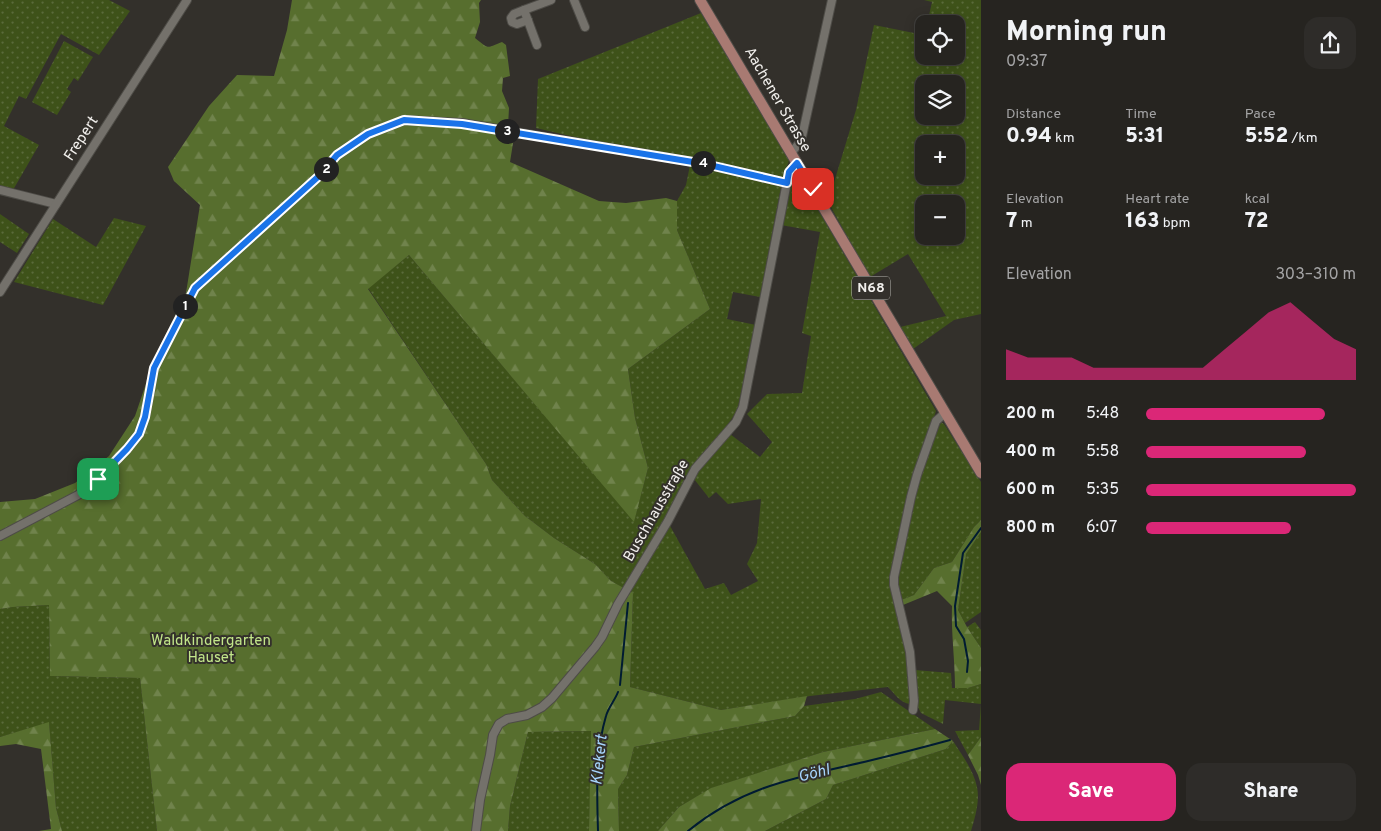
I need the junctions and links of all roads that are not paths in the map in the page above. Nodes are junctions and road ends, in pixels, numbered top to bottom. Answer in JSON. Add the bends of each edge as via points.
{"nodes":[{"id":1,"x":186,"y":0,"type":"edge"},
{"id":2,"x":551,"y":0,"type":"edge"},
{"id":3,"x":574,"y":0,"type":"edge"},
{"id":4,"x":700,"y":0,"type":"edge"},
{"id":5,"x":832,"y":0,"type":"edge"},
{"id":6,"x":524,"y":10,"type":"junction"},
{"id":7,"x":528,"y":20,"type":"junction"},
{"id":8,"x":584,"y":27,"type":"dead end"},
{"id":9,"x":537,"y":45,"type":"dead end"},
{"id":10,"x":791,"y":153,"type":"junction"},
{"id":11,"x":797,"y":163,"type":"junction"},
{"id":12,"x":787,"y":183,"type":"junction"},
{"id":13,"x":0,"y":190,"type":"edge"},
{"id":14,"x":56,"y":204,"type":"junction"},
{"id":15,"x":0,"y":292,"type":"edge"},
{"id":16,"x":945,"y":413,"type":"junction"},
{"id":17,"x":981,"y":473,"type":"edge"},
{"id":18,"x":0,"y":536,"type":"edge"},
{"id":19,"x":913,"y":710,"type":"dead end"},
{"id":20,"x":476,"y":831,"type":"edge"}],
"edges":[{"from":1,"to":14,"type":"street","name":"Frepert"},
{"from":2,"to":6,"type":"street"},
{"from":3,"to":8,"type":"street"},
{"from":4,"to":10,"type":"main road","name":"Aachener Strasse","number":"N68"},
{"from":5,"to":10,"type":"street","via":[[801,141]]},
{"from":6,"to":7,"type":"street"},
{"from":6,"to":7,"type":"street","via":[[514,14],[512,22],[517,24]]},
{"from":7,"to":9,"type":"street"},
{"from":10,"to":11,"type":"main road","name":"Aachener Strasse","number":"N68"},
{"from":11,"to":12,"type":"street","name":"Buschhausstraße","via":[[789,172]]},
{"from":11,"to":16,"type":"main road","name":"Aachener Strasse","number":"N68"},
{"from":12,"to":18,"type":"street","via":[[705,164],[462,124],[404,120],[368,134],[337,155],[319,176],[195,288],[154,368],[145,417],[139,434],[127,449],[78,495]]},
{"from":12,"to":20,"type":"street","name":"Buschhausstraße","via":[[743,407],[736,422],[695,469],[595,647],[547,703],[536,712],[507,719],[492,734]]},
{"from":13,"to":14,"type":"street"},
{"from":14,"to":15,"type":"street","name":"Frepert"},
{"from":16,"to":17,"type":"main road","name":"Aachener Strasse","number":"N68"},
{"from":16,"to":19,"type":"street","via":[[936,421],[915,483],[894,577],[910,652]]}]}
